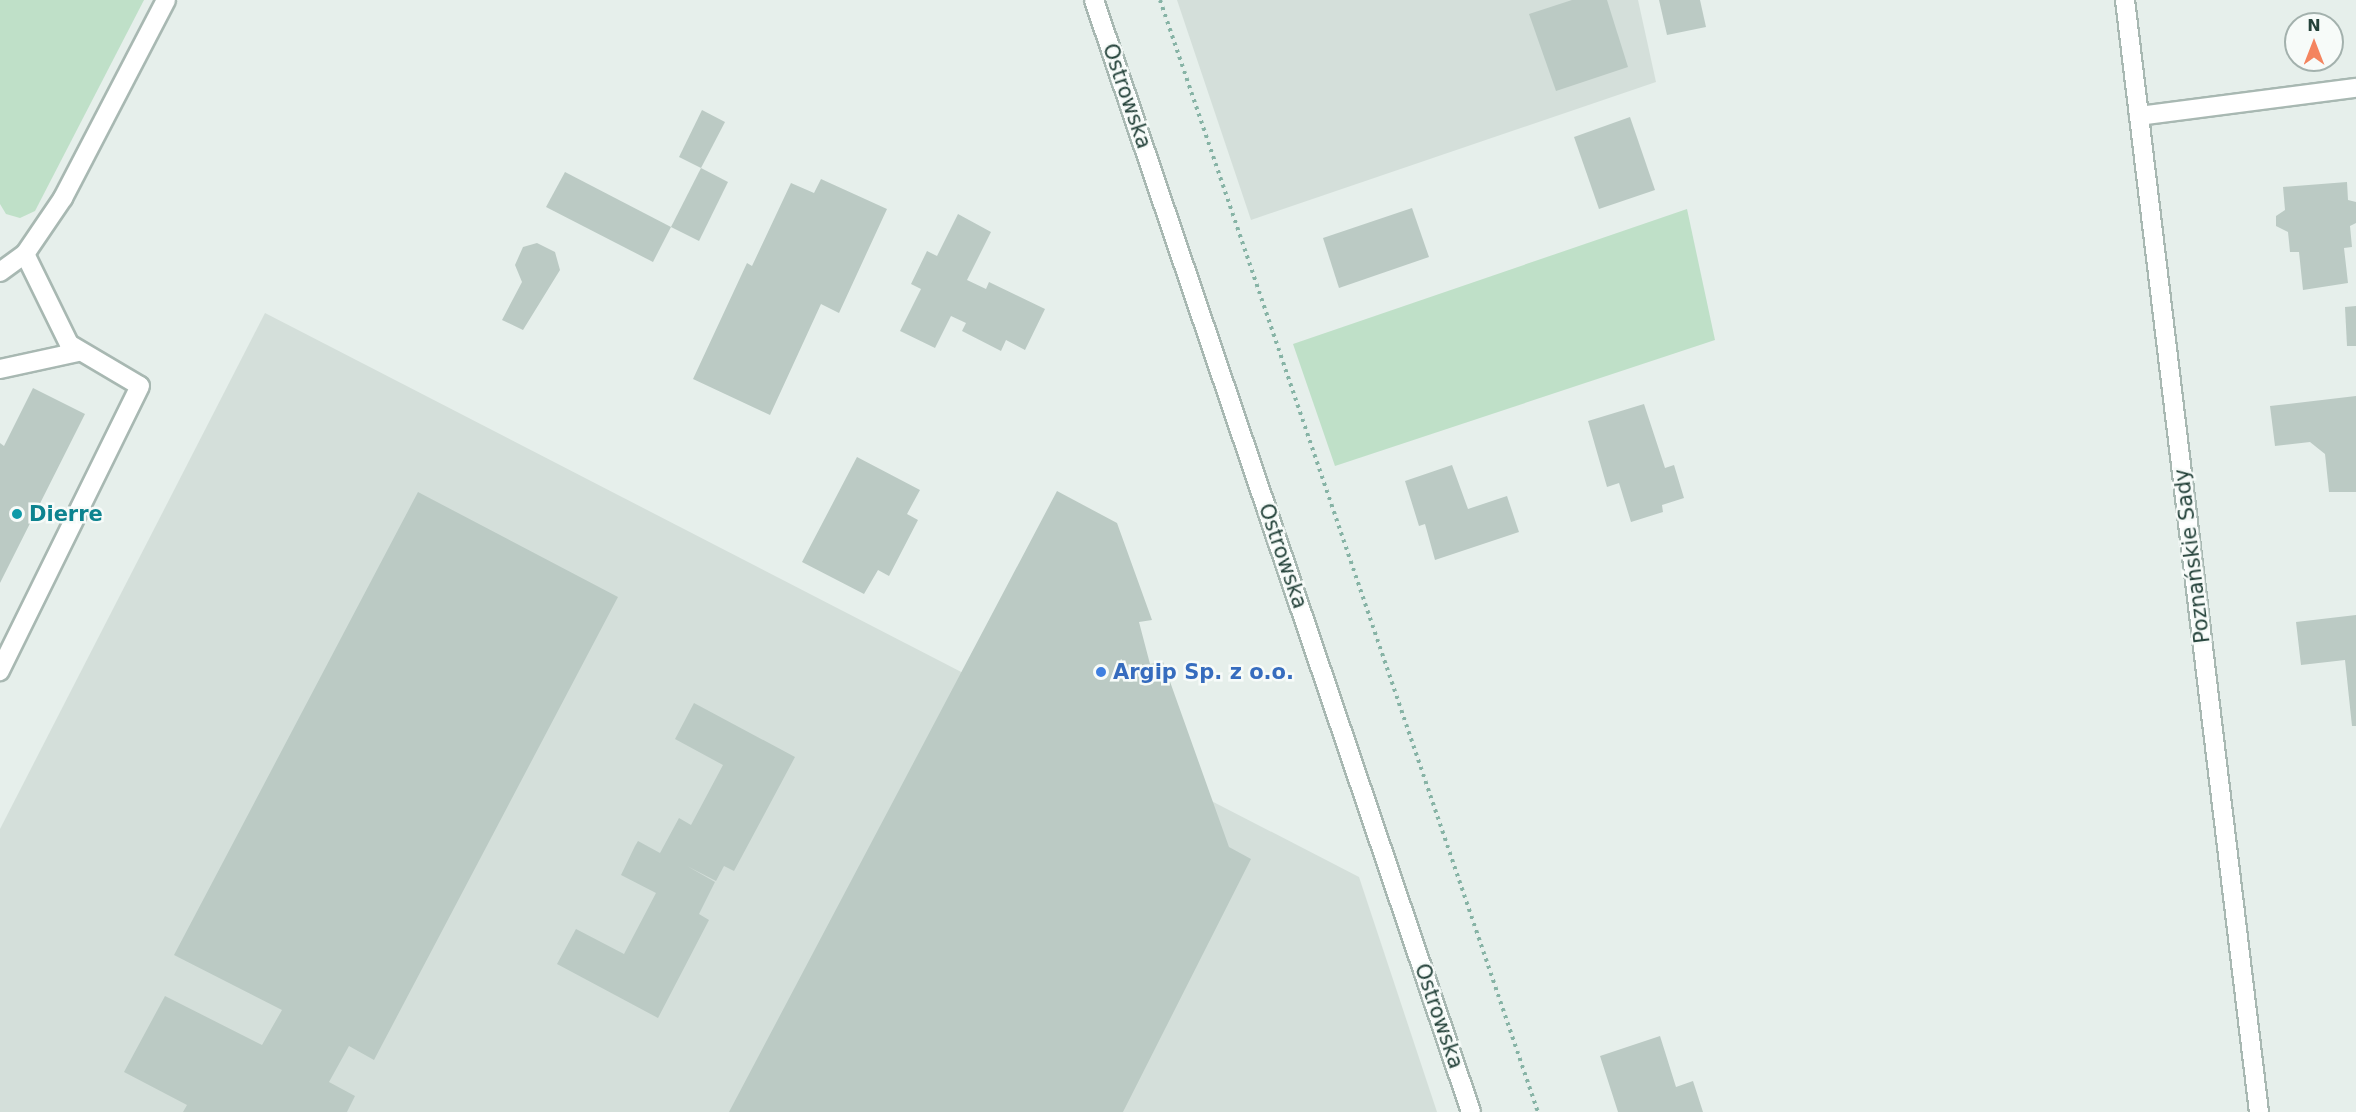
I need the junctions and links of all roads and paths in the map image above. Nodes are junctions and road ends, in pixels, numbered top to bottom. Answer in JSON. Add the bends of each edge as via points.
{"nodes":[{"id":1,"x":166,"y":0,"type":"edge"},
{"id":2,"x":1094,"y":0,"type":"edge"},
{"id":3,"x":1160,"y":0,"type":"edge"},
{"id":4,"x":2125,"y":0,"type":"edge"},
{"id":5,"x":2356,"y":88,"type":"edge"},
{"id":6,"x":2139,"y":116,"type":"junction"},
{"id":7,"x":26,"y":254,"type":"junction"},
{"id":8,"x":0,"y":272,"type":"edge"},
{"id":9,"x":78,"y":352,"type":"junction"},
{"id":10,"x":0,"y":369,"type":"edge"},
{"id":11,"x":0,"y":671,"type":"edge"},
{"id":12,"x":1472,"y":1112,"type":"edge"},
{"id":13,"x":1538,"y":1112,"type":"edge"},
{"id":14,"x":2259,"y":1112,"type":"edge"}],
"edges":[{"from":1,"to":7,"type":"street","via":[[63,198]]},
{"from":2,"to":12,"type":"street","name":"Ostrowska"},
{"from":3,"to":13,"type":"path"},
{"from":4,"to":6,"type":"street","name":"Poznańskie Sady"},
{"from":5,"to":6,"type":"street"},
{"from":6,"to":14,"type":"street","name":"Poznańskie Sady"},
{"from":7,"to":8,"type":"street"},
{"from":7,"to":9,"type":"street","via":[[62,333]]},
{"from":9,"to":10,"type":"street"},
{"from":9,"to":11,"type":"street","via":[[140,386]]}]}
